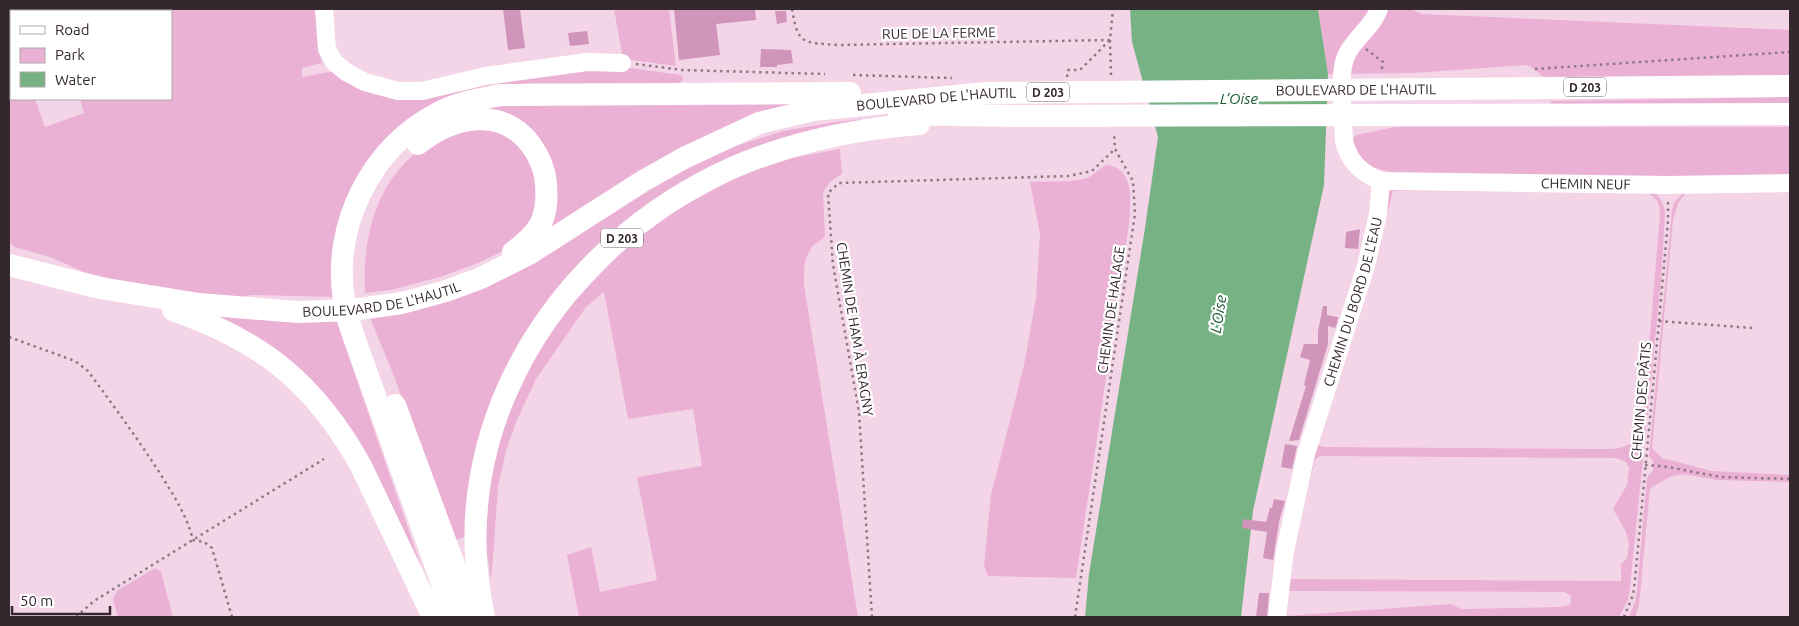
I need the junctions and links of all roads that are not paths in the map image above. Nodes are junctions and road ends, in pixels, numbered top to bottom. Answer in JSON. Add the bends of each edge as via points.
{"nodes":[{"id":1,"x":324,"y":9,"type":"edge"},
{"id":2,"x":1379,"y":9,"type":"edge"},
{"id":3,"x":622,"y":63,"type":"dead end"},
{"id":4,"x":1790,"y":86,"type":"edge"},
{"id":5,"x":986,"y":93,"type":"junction"},
{"id":6,"x":1790,"y":114,"type":"edge"},
{"id":7,"x":1020,"y":116,"type":"junction"},
{"id":8,"x":718,"y":142,"type":"junction"},
{"id":9,"x":1381,"y":181,"type":"junction"},
{"id":10,"x":1790,"y":183,"type":"edge"},
{"id":11,"x":9,"y":249,"type":"edge"},
{"id":12,"x":9,"y":265,"type":"edge"},
{"id":13,"x":349,"y":277,"type":"junction"},
{"id":14,"x":464,"y":285,"type":"junction"},
{"id":15,"x":92,"y":286,"type":"junction"},
{"id":16,"x":113,"y":291,"type":"junction"},
{"id":17,"x":368,"y":354,"type":"junction"},
{"id":18,"x":433,"y":617,"type":"edge"},
{"id":19,"x":454,"y":617,"type":"edge"},
{"id":20,"x":474,"y":617,"type":"edge"},
{"id":21,"x":484,"y":617,"type":"edge"},
{"id":22,"x":1277,"y":617,"type":"edge"}],
"edges":[{"from":1,"to":3,"type":"street","via":[[327,49],[334,62],[360,80],[398,91],[422,90],[486,76],[587,62]]},
{"from":2,"to":9,"type":"street","via":[[1371,25],[1347,54],[1343,72],[1345,148],[1355,165]]},
{"from":4,"to":5,"type":"main road","name":"BOULEVARD DE L'HAUTIL","number":"D 203","via":[[1110,86]]},
{"from":5,"to":8,"type":"main road","name":"BOULEVARD DE L'HAUTIL","via":[[799,112],[760,123]]},
{"from":5,"to":13,"type":"main road","number":"D 203","via":[[526,94],[464,102],[419,125],[398,141],[376,166],[356,202],[344,239]]},
{"from":6,"to":7,"type":"main road","name":"BOULEVARD DE L'HAUTIL","number":"D 203","via":[[1379,115],[1110,122]]},
{"from":7,"to":8,"type":"main road","name":"BOULEVARD DE L'HAUTIL","via":[[922,114],[842,118],[798,123]]},
{"from":7,"to":21,"type":"main road","number":"D 203","via":[[881,126],[814,140],[770,154],[732,168],[689,191],[643,222],[595,262],[560,300],[533,338],[510,382],[490,436],[479,489],[475,540]]},
{"from":8,"to":14,"type":"main road","name":"BOULEVARD DE L'HAUTIL","via":[[664,168],[514,262]]},
{"from":9,"to":10,"type":"street","name":"CHEMIN NEUF","via":[[1668,186]]},
{"from":9,"to":22,"type":"street","name":"CHEMIN DU BORD DE L'EAU","via":[[1378,214],[1366,266],[1306,454],[1285,551]]},
{"from":11,"to":15,"type":"main road","via":[[72,271]]},
{"from":12,"to":15,"type":"main road","name":"BOULEVARD DE L'HAUTIL"},
{"from":13,"to":14,"type":"main road","number":"D 203","via":[[364,220],[375,195],[396,164],[441,129],[470,119],[490,119],[514,129],[536,154],[545,178],[546,207],[541,224],[530,238],[498,264]]},
{"from":13,"to":17,"type":"main road","number":"D 203","via":[[347,316]]},
{"from":14,"to":16,"type":"main road","name":"BOULEVARD DE L'HAUTIL","via":[[402,303],[317,312],[222,307]]},
{"from":15,"to":16,"type":"main road","name":"BOULEVARD DE L'HAUTIL"},
{"from":16,"to":18,"type":"main road","via":[[196,318],[232,334],[264,353],[306,388],[348,442]]},
{"from":17,"to":19,"type":"main road","number":"D 203"},
{"from":17,"to":20,"type":"main road"}]}
